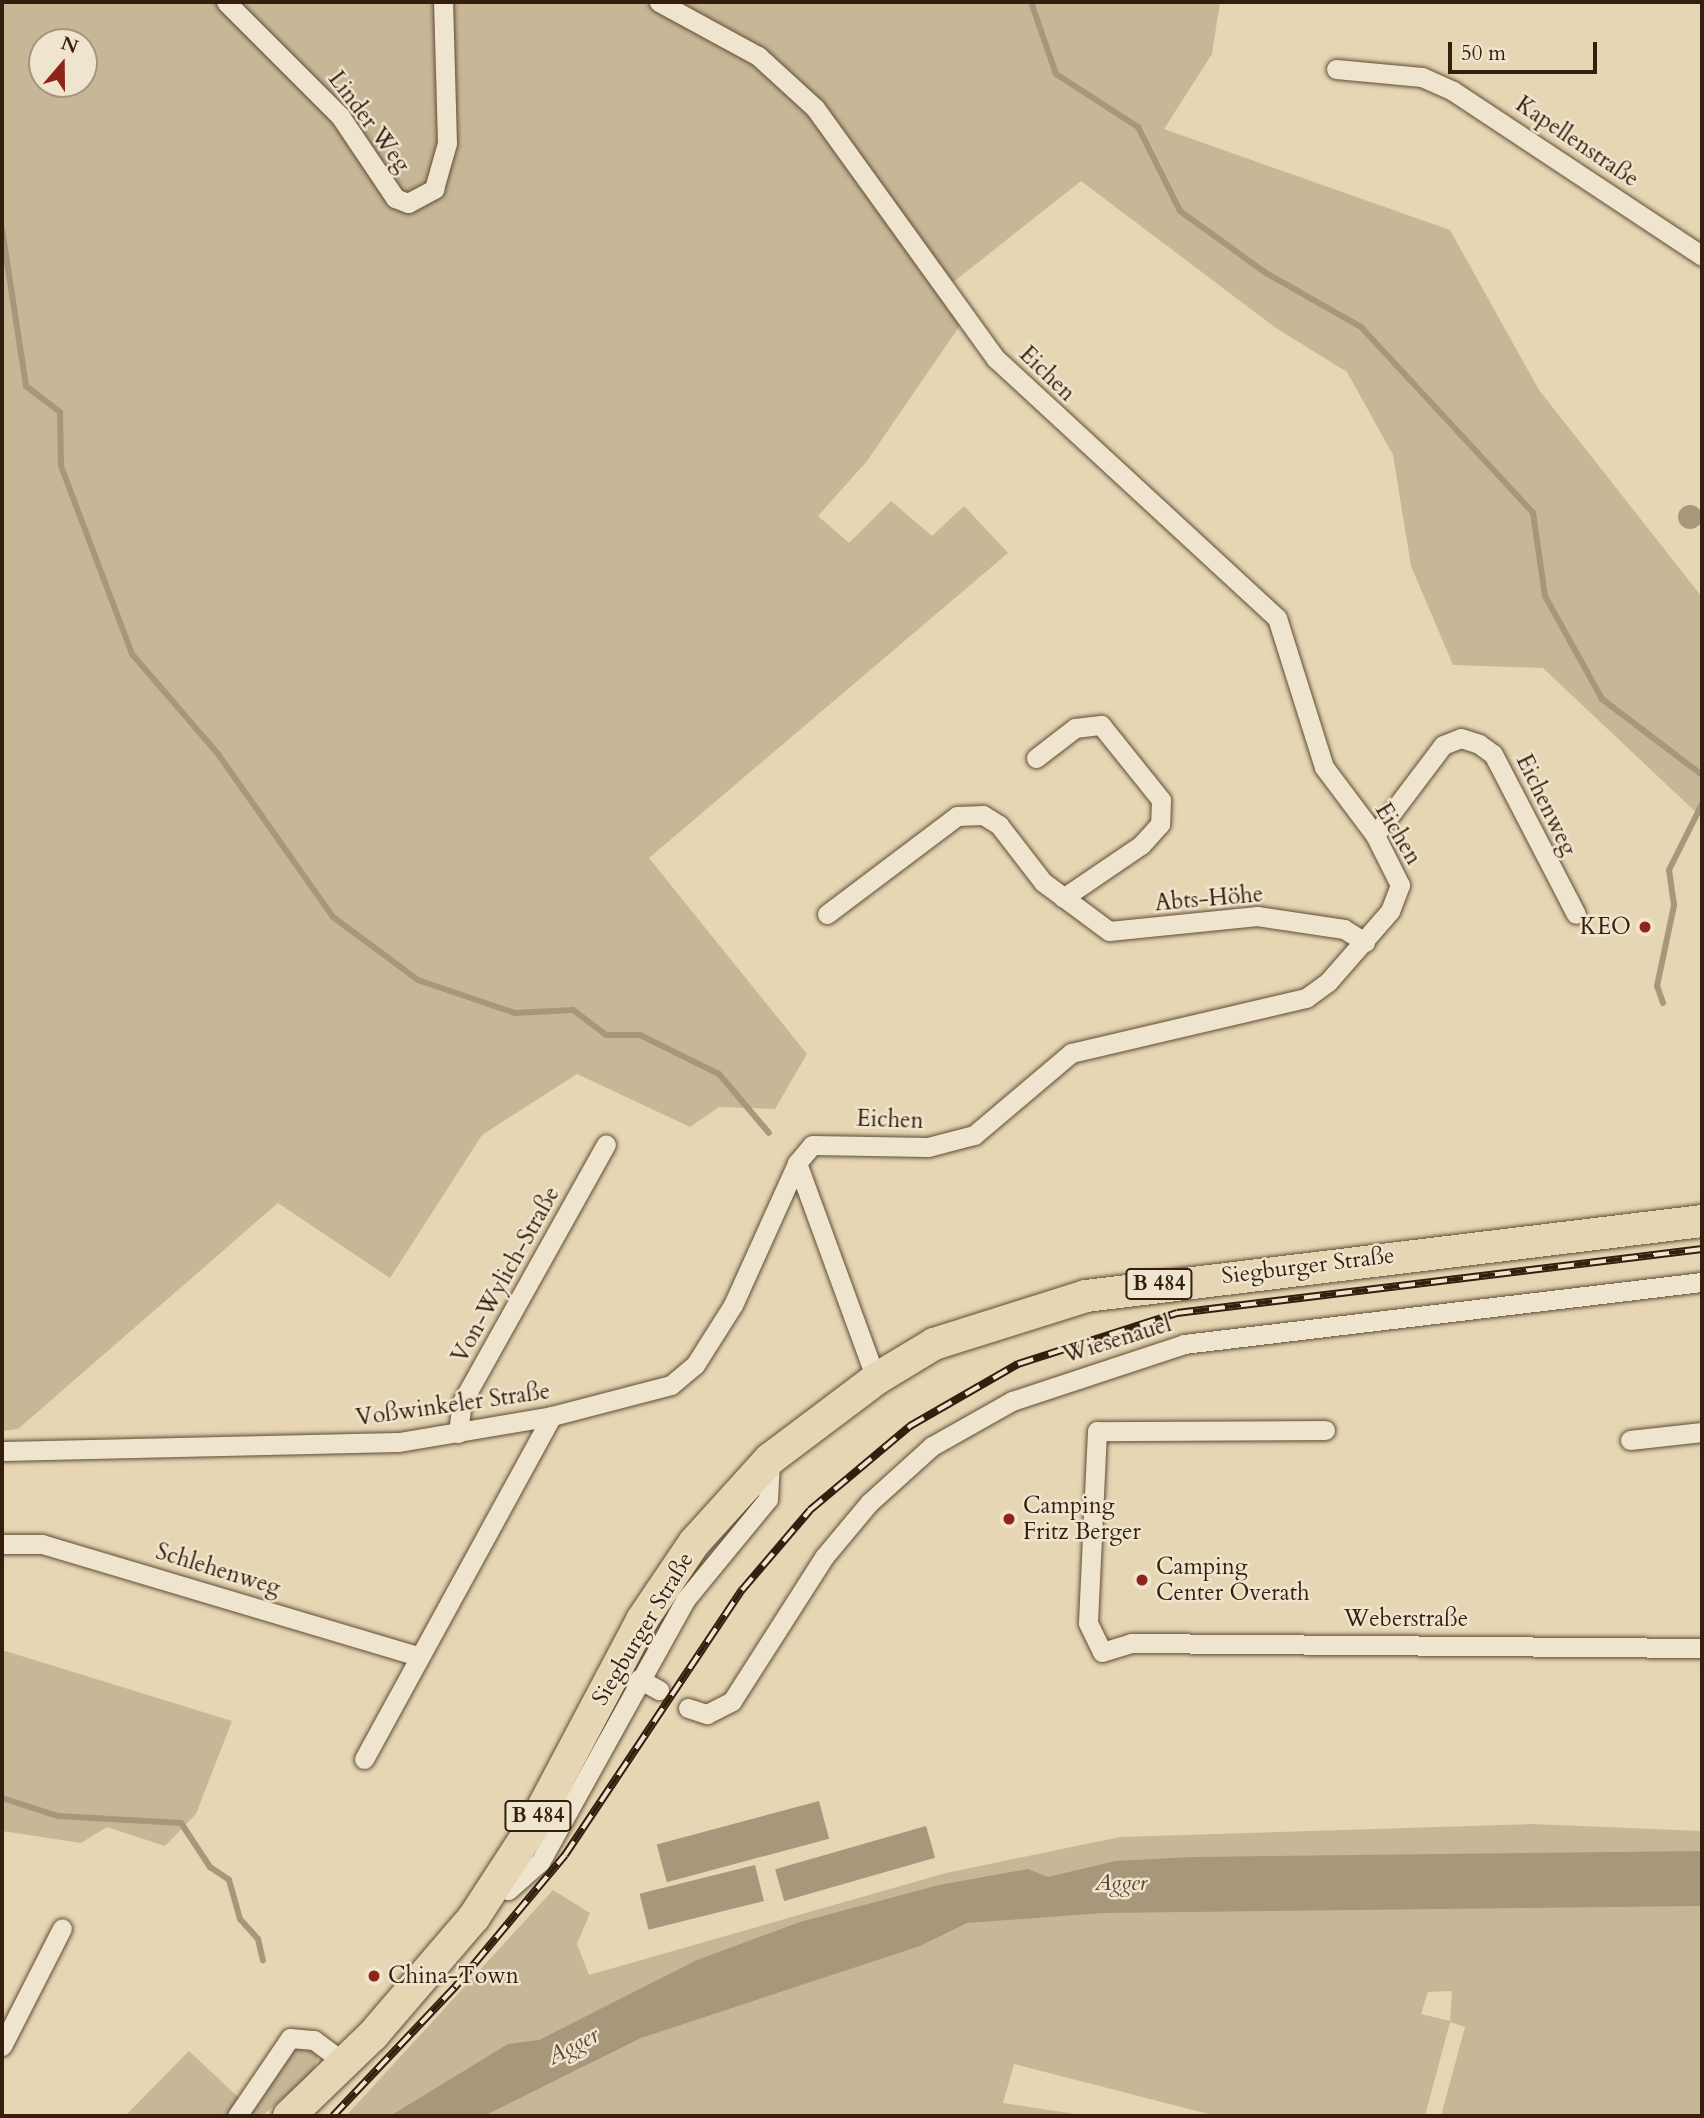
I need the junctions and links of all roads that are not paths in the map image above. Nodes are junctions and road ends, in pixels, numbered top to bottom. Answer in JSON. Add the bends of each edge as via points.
{"nodes":[{"id":1,"x":226,"y":2,"type":"edge"},
{"id":2,"x":443,"y":2,"type":"edge"},
{"id":3,"x":659,"y":2,"type":"edge"},
{"id":4,"x":1336,"y":69,"type":"dead end"},
{"id":5,"x":1702,"y":256,"type":"edge"},
{"id":6,"x":1036,"y":758,"type":"dead end"},
{"id":7,"x":1375,"y":835,"type":"junction"},
{"id":8,"x":1063,"y":898,"type":"junction"},
{"id":9,"x":827,"y":914,"type":"dead end"},
{"id":10,"x":1576,"y":914,"type":"dead end"},
{"id":11,"x":1365,"y":942,"type":"junction"},
{"id":12,"x":606,"y":1144,"type":"dead end"},
{"id":13,"x":797,"y":1163,"type":"junction"},
{"id":14,"x":787,"y":1182,"type":"joint"},
{"id":15,"x":1702,"y":1221,"type":"edge"},
{"id":16,"x":1702,"y":1282,"type":"edge"},
{"id":17,"x":876,"y":1379,"type":"junction"},
{"id":18,"x":552,"y":1416,"type":"junction"},
{"id":19,"x":1325,"y":1430,"type":"dead end"},
{"id":20,"x":1702,"y":1432,"type":"edge"},
{"id":21,"x":458,"y":1433,"type":"junction"},
{"id":22,"x":1630,"y":1440,"type":"dead end"},
{"id":23,"x":2,"y":1451,"type":"edge"},
{"id":24,"x":769,"y":1459,"type":"junction"},
{"id":25,"x":2,"y":1545,"type":"edge"},
{"id":26,"x":1702,"y":1648,"type":"edge"},
{"id":27,"x":418,"y":1656,"type":"junction"},
{"id":28,"x":639,"y":1679,"type":"junction"},
{"id":29,"x":659,"y":1690,"type":"dead end"},
{"id":30,"x":688,"y":1708,"type":"dead end"},
{"id":31,"x":364,"y":1759,"type":"dead end"},
{"id":32,"x":495,"y":1884,"type":"junction"},
{"id":33,"x":62,"y":1928,"type":"dead end"},
{"id":34,"x":2,"y":2046,"type":"edge"},
{"id":35,"x":344,"y":2063,"type":"junction"},
{"id":36,"x":237,"y":2116,"type":"edge"},
{"id":37,"x":289,"y":2116,"type":"edge"}],
"edges":[{"from":1,"to":2,"type":"street","name":"Linder Weg","via":[[340,116],[395,198],[408,203],[434,190],[447,143]]},
{"from":3,"to":7,"type":"street","name":"Eichen","via":[[729,38],[788,81],[838,137],[996,359],[1277,618],[1324,767]]},
{"from":4,"to":5,"type":"street","name":"Kapellenstraße","via":[[1422,77],[1453,91]]},
{"from":6,"to":8,"type":"street","via":[[1075,728],[1101,725],[1161,800],[1160,824],[1141,845]]},
{"from":7,"to":10,"type":"street","name":"Eichenweg","via":[[1443,745],[1461,738],[1479,744],[1493,754]]},
{"from":7,"to":11,"type":"street","name":"Eichen","via":[[1400,885]]},
{"from":8,"to":9,"type":"street","name":"Abts-Höhe","via":[[999,825],[983,815],[957,816]]},
{"from":8,"to":11,"type":"street","name":"Abts-Höhe","via":[[1109,931],[1257,916],[1344,929]]},
{"from":11,"to":13,"type":"street","name":"Eichen","via":[[1326,984],[1282,1007],[1071,1053],[974,1135],[928,1147],[827,1141],[812,1144]]},
{"from":12,"to":21,"type":"street","name":"Von-Wylich-Straße","via":[[462,1402]]},
{"from":13,"to":14,"type":"street","name":"Eichen"},
{"from":13,"to":17,"type":"street"},
{"from":14,"to":18,"type":"street","name":"Voßwinkeler Straße","via":[[760,1254],[685,1376]]},
{"from":15,"to":17,"type":"main road","name":"Siegburger Straße","number":"B 484","via":[[1086,1296],[934,1344]]},
{"from":16,"to":30,"type":"street","name":"Wiesenauel","via":[[1197,1342],[1132,1357],[1012,1401],[932,1447],[869,1503],[824,1557],[732,1701],[708,1714]]},
{"from":17,"to":24,"type":"main road","name":"Siegburger Straße","number":"B 484"},
{"from":18,"to":21,"type":"street","name":"Voßwinkeler Straße"},
{"from":18,"to":27,"type":"street"},
{"from":19,"to":26,"type":"street","name":"Weberstraße","via":[[1097,1432],[1088,1623],[1102,1652],[1131,1643]]},
{"from":20,"to":22,"type":"street"},
{"from":21,"to":23,"type":"street","name":"Voßwinkeler Straße","via":[[349,1445]]},
{"from":24,"to":28,"type":"street","via":[[768,1499],[709,1566]]},
{"from":24,"to":32,"type":"main road","name":"Siegburger Straße","number":"B 484","via":[[694,1543],[642,1620]]},
{"from":25,"to":27,"type":"street","name":"Schlehenweg","via":[[42,1544]]},
{"from":27,"to":31,"type":"street"},
{"from":28,"to":29,"type":"street"},
{"from":28,"to":32,"type":"street","via":[[540,1862],[509,1891]]},
{"from":32,"to":35,"type":"main road","name":"Siegburger Straße","number":"B 484","via":[[445,1955]]},
{"from":33,"to":34,"type":"street"},
{"from":35,"to":36,"type":"street","via":[[314,2040],[290,2038]]},
{"from":35,"to":37,"type":"main road","name":"Siegburger Straße","number":"B 484"}]}
